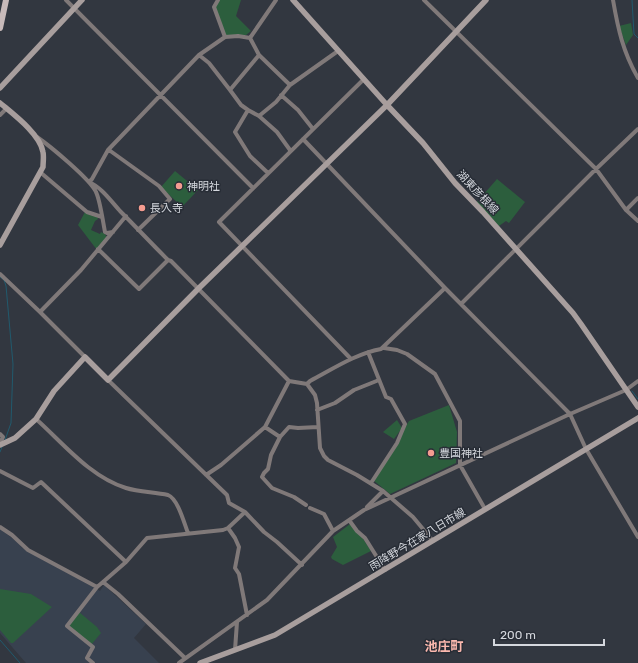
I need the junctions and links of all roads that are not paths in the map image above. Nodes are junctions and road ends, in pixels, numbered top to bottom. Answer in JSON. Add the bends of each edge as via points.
{"nodes":[{"id":1,"x":6,"y":0,"type":"edge"},
{"id":2,"x":66,"y":0,"type":"edge"},
{"id":3,"x":82,"y":0,"type":"edge"},
{"id":4,"x":218,"y":0,"type":"edge"},
{"id":5,"x":276,"y":0,"type":"edge"},
{"id":6,"x":293,"y":0,"type":"edge"},
{"id":7,"x":424,"y":0,"type":"edge"},
{"id":8,"x":486,"y":0,"type":"edge"},
{"id":9,"x":612,"y":0,"type":"edge"},
{"id":10,"x":74,"y":8,"type":"junction"},
{"id":11,"x":0,"y":28,"type":"edge"},
{"id":12,"x":457,"y":32,"type":"junction"},
{"id":13,"x":225,"y":37,"type":"junction"},
{"id":14,"x":250,"y":38,"type":"junction"},
{"id":15,"x":338,"y":51,"type":"junction"},
{"id":16,"x":199,"y":55,"type":"junction"},
{"id":17,"x":259,"y":55,"type":"junction"},
{"id":18,"x":638,"y":78,"type":"edge"},
{"id":19,"x":364,"y":79,"type":"junction"},
{"id":20,"x":290,"y":85,"type":"junction"},
{"id":21,"x":0,"y":88,"type":"edge"},
{"id":22,"x":230,"y":90,"type":"junction"},
{"id":23,"x":282,"y":95,"type":"junction"},
{"id":24,"x":160,"y":96,"type":"junction"},
{"id":25,"x":0,"y":102,"type":"edge"},
{"id":26,"x":386,"y":105,"type":"junction"},
{"id":27,"x":6,"y":108,"type":"junction"},
{"id":28,"x":248,"y":110,"type":"junction"},
{"id":29,"x":0,"y":115,"type":"edge"},
{"id":30,"x":259,"y":116,"type":"junction"},
{"id":31,"x":313,"y":129,"type":"junction"},
{"id":32,"x":638,"y":129,"type":"edge"},
{"id":33,"x":35,"y":136,"type":"junction"},
{"id":34,"x":303,"y":139,"type":"junction"},
{"id":35,"x":109,"y":150,"type":"junction"},
{"id":36,"x":290,"y":150,"type":"junction"},
{"id":37,"x":326,"y":164,"type":"junction"},
{"id":38,"x":596,"y":169,"type":"junction"},
{"id":39,"x":40,"y":172,"type":"junction"},
{"id":40,"x":268,"y":173,"type":"junction"},
{"id":41,"x":88,"y":182,"type":"junction"},
{"id":42,"x":252,"y":188,"type":"junction"},
{"id":43,"x":638,"y":198,"type":"edge"},
{"id":44,"x":626,"y":210,"type":"junction"},
{"id":45,"x":126,"y":216,"type":"junction"},
{"id":46,"x":102,"y":217,"type":"junction"},
{"id":47,"x":637,"y":219,"type":"edge"},
{"id":48,"x":138,"y":230,"type":"junction"},
{"id":49,"x":113,"y":232,"type":"junction"},
{"id":50,"x":0,"y":245,"type":"edge"},
{"id":51,"x":242,"y":246,"type":"junction"},
{"id":52,"x":517,"y":249,"type":"junction"},
{"id":53,"x":98,"y":250,"type":"junction"},
{"id":54,"x":168,"y":260,"type":"junction"},
{"id":55,"x":0,"y":274,"type":"edge"},
{"id":56,"x":199,"y":288,"type":"junction"},
{"id":57,"x":445,"y":288,"type":"junction"},
{"id":58,"x":462,"y":303,"type":"junction"},
{"id":59,"x":40,"y":312,"type":"junction"},
{"id":60,"x":384,"y":348,"type":"junction"},
{"id":61,"x":368,"y":352,"type":"junction"},
{"id":62,"x":84,"y":357,"type":"junction"},
{"id":63,"x":351,"y":359,"type":"junction"},
{"id":64,"x":108,"y":380,"type":"junction"},
{"id":65,"x":379,"y":380,"type":"junction"},
{"id":66,"x":289,"y":381,"type":"junction"},
{"id":67,"x":638,"y":381,"type":"edge"},
{"id":68,"x":307,"y":384,"type":"junction"},
{"id":69,"x":626,"y":390,"type":"junction"},
{"id":70,"x":638,"y":407,"type":"edge"},
{"id":71,"x":317,"y":410,"type":"junction"},
{"id":72,"x":570,"y":414,"type":"junction"},
{"id":73,"x":638,"y":418,"type":"edge"},
{"id":74,"x":36,"y":419,"type":"junction"},
{"id":75,"x":265,"y":427,"type":"junction"},
{"id":76,"x":318,"y":427,"type":"junction"},
{"id":77,"x":0,"y":434,"type":"edge"},
{"id":78,"x":280,"y":437,"type":"junction"},
{"id":79,"x":2,"y":444,"type":"edge"},
{"id":80,"x":586,"y":449,"type":"junction"},
{"id":81,"x":460,"y":465,"type":"junction"},
{"id":82,"x":0,"y":471,"type":"edge"},
{"id":83,"x":206,"y":475,"type":"junction"},
{"id":84,"x":372,"y":484,"type":"junction"},
{"id":85,"x":383,"y":491,"type":"junction"},
{"id":86,"x":391,"y":497,"type":"junction"},
{"id":87,"x":306,"y":505,"type":"dead end"},
{"id":88,"x":310,"y":508,"type":"dead end"},
{"id":89,"x":485,"y":509,"type":"junction"},
{"id":90,"x":364,"y":510,"type":"junction"},
{"id":91,"x":245,"y":512,"type":"junction"},
{"id":92,"x":349,"y":520,"type":"junction"},
{"id":93,"x":0,"y":527,"type":"edge"},
{"id":94,"x":228,"y":528,"type":"junction"},
{"id":95,"x":333,"y":531,"type":"junction"},
{"id":96,"x":188,"y":533,"type":"junction"},
{"id":97,"x":638,"y":536,"type":"edge"},
{"id":98,"x":433,"y":541,"type":"junction"},
{"id":99,"x":126,"y":562,"type":"junction"},
{"id":100,"x":302,"y":565,"type":"junction"},
{"id":101,"x":385,"y":570,"type":"junction"},
{"id":102,"x":103,"y":582,"type":"junction"},
{"id":103,"x":97,"y":587,"type":"junction"},
{"id":104,"x":247,"y":615,"type":"junction"},
{"id":105,"x":237,"y":622,"type":"junction"},
{"id":106,"x":235,"y":651,"type":"junction"},
{"id":107,"x":185,"y":658,"type":"junction"},
{"id":108,"x":93,"y":663,"type":"edge"},
{"id":109,"x":179,"y":663,"type":"edge"},
{"id":110,"x":200,"y":663,"type":"edge"}],
"edges":[{"from":1,"to":11,"type":"main road"},
{"from":2,"to":10,"type":"street"},
{"from":3,"to":10,"type":"main road"},
{"from":4,"to":13,"type":"street","via":[[214,7]]},
{"from":5,"to":14,"type":"street"},
{"from":6,"to":15,"type":"main road","name":"湖東彦根線"},
{"from":7,"to":12,"type":"street"},
{"from":8,"to":12,"type":"main road"},
{"from":9,"to":18,"type":"street","via":[[620,39]]},
{"from":10,"to":21,"type":"main road"},
{"from":10,"to":24,"type":"street"},
{"from":12,"to":26,"type":"main road"},
{"from":12,"to":38,"type":"street"},
{"from":13,"to":14,"type":"street"},
{"from":13,"to":16,"type":"street"},
{"from":14,"to":17,"type":"street"},
{"from":15,"to":19,"type":"main road","name":"湖東彦根線"},
{"from":15,"to":20,"type":"street"},
{"from":16,"to":22,"type":"street","via":[[209,63]]},
{"from":16,"to":24,"type":"street"},
{"from":17,"to":20,"type":"street"},
{"from":17,"to":22,"type":"street"},
{"from":19,"to":26,"type":"main road","name":"湖東彦根線"},
{"from":19,"to":31,"type":"street"},
{"from":20,"to":23,"type":"street"},
{"from":22,"to":28,"type":"street"},
{"from":23,"to":30,"type":"street"},
{"from":23,"to":31,"type":"street"},
{"from":24,"to":35,"type":"street"},
{"from":24,"to":42,"type":"street"},
{"from":25,"to":27,"type":"main road"},
{"from":26,"to":37,"type":"main road"},
{"from":26,"to":52,"type":"main road","name":"湖東彦根線"},
{"from":27,"to":29,"type":"street"},
{"from":27,"to":33,"type":"main road"},
{"from":28,"to":30,"type":"street"},
{"from":28,"to":40,"type":"street","via":[[235,132],[250,156]]},
{"from":30,"to":36,"type":"street","via":[[277,132]]},
{"from":31,"to":34,"type":"street"},
{"from":32,"to":38,"type":"street"},
{"from":33,"to":39,"type":"main road","via":[[43,150],[43,167]]},
{"from":33,"to":41,"type":"street","via":[[49,145]]},
{"from":34,"to":36,"type":"street"},
{"from":34,"to":37,"type":"street"},
{"from":35,"to":41,"type":"street"},
{"from":35,"to":48,"type":"street","via":[[159,186],[170,199]]},
{"from":36,"to":40,"type":"street"},
{"from":37,"to":51,"type":"main road"},
{"from":37,"to":57,"type":"street"},
{"from":38,"to":44,"type":"street"},
{"from":38,"to":52,"type":"street"},
{"from":39,"to":46,"type":"street","via":[[87,212]]},
{"from":39,"to":50,"type":"main road"},
{"from":40,"to":42,"type":"street"},
{"from":41,"to":45,"type":"street","via":[[95,185]]},
{"from":41,"to":46,"type":"street","via":[[96,192]]},
{"from":42,"to":51,"type":"street","via":[[219,222]]},
{"from":43,"to":44,"type":"street"},
{"from":44,"to":47,"type":"street"},
{"from":45,"to":48,"type":"street"},
{"from":45,"to":49,"type":"street"},
{"from":46,"to":49,"type":"street","via":[[105,232]]},
{"from":48,"to":54,"type":"street"},
{"from":49,"to":53,"type":"street"},
{"from":51,"to":56,"type":"main road"},
{"from":51,"to":63,"type":"street"},
{"from":52,"to":58,"type":"street"},
{"from":52,"to":69,"type":"main road","name":"湖東彦根線","via":[[581,324]]},
{"from":53,"to":54,"type":"street","via":[[139,289]]},
{"from":53,"to":59,"type":"street"},
{"from":54,"to":56,"type":"street"},
{"from":55,"to":59,"type":"street"},
{"from":56,"to":64,"type":"main road"},
{"from":56,"to":66,"type":"street"},
{"from":57,"to":58,"type":"street"},
{"from":57,"to":60,"type":"street"},
{"from":58,"to":72,"type":"street"},
{"from":59,"to":62,"type":"street"},
{"from":60,"to":61,"type":"street"},
{"from":60,"to":81,"type":"street","via":[[407,354],[435,374],[460,421]]},
{"from":61,"to":63,"type":"street"},
{"from":61,"to":65,"type":"street"},
{"from":62,"to":64,"type":"main road"},
{"from":62,"to":74,"type":"main road","via":[[54,391]]},
{"from":63,"to":68,"type":"street"},
{"from":64,"to":83,"type":"street"},
{"from":65,"to":71,"type":"street"},
{"from":65,"to":84,"type":"street","via":[[386,397],[391,399],[405,424],[397,443]]},
{"from":66,"to":68,"type":"street"},
{"from":66,"to":75,"type":"street"},
{"from":67,"to":69,"type":"street"},
{"from":68,"to":71,"type":"street","via":[[315,395]]},
{"from":69,"to":70,"type":"main road","name":"湖東彦根線"},
{"from":69,"to":72,"type":"street"},
{"from":71,"to":76,"type":"street"},
{"from":72,"to":80,"type":"street"},
{"from":72,"to":81,"type":"street"},
{"from":73,"to":80,"type":"main road","name":"雨降野今在家八日市線"},
{"from":74,"to":79,"type":"main road"},
{"from":74,"to":96,"type":"street","via":[[72,454],[114,484],[172,496]]},
{"from":75,"to":78,"type":"street"},
{"from":75,"to":83,"type":"street"},
{"from":76,"to":78,"type":"street","via":[[289,427]]},
{"from":76,"to":84,"type":"street","via":[[320,448],[324,456]]},
{"from":77,"to":79,"type":"street","via":[[3,437]]},
{"from":78,"to":87,"type":"street","via":[[271,455],[268,469],[262,477],[272,488]]},
{"from":80,"to":89,"type":"main road","name":"雨降野今在家八日市線"},
{"from":80,"to":97,"type":"street"},
{"from":81,"to":86,"type":"street"},
{"from":81,"to":89,"type":"street"},
{"from":82,"to":99,"type":"street","via":[[33,488],[41,482]]},
{"from":83,"to":91,"type":"street","via":[[227,495],[229,503]]},
{"from":84,"to":85,"type":"street"},
{"from":85,"to":86,"type":"street"},
{"from":85,"to":90,"type":"street"},
{"from":86,"to":90,"type":"street"},
{"from":86,"to":98,"type":"street","via":[[413,517]]},
{"from":88,"to":95,"type":"street","via":[[324,514]]},
{"from":89,"to":98,"type":"main road","name":"雨降野今在家八日市線"},
{"from":90,"to":92,"type":"street"},
{"from":91,"to":94,"type":"street"},
{"from":91,"to":100,"type":"street"},
{"from":92,"to":95,"type":"street"},
{"from":92,"to":101,"type":"street","via":[[365,538]]},
{"from":93,"to":103,"type":"street","via":[[28,550]]},
{"from":94,"to":96,"type":"street"},
{"from":94,"to":104,"type":"street","via":[[239,547],[235,568],[239,574]]},
{"from":95,"to":100,"type":"street"},
{"from":96,"to":99,"type":"street","via":[[147,538]]},
{"from":98,"to":101,"type":"main road","name":"雨降野今在家八日市線"},
{"from":99,"to":102,"type":"street"},
{"from":100,"to":104,"type":"street","via":[[268,600]]},
{"from":101,"to":106,"type":"main road","name":"雨降野今在家八日市線","via":[[276,635]]},
{"from":102,"to":103,"type":"street"},
{"from":102,"to":107,"type":"street"},
{"from":103,"to":108,"type":"street","via":[[68,626],[93,647],[87,658]]},
{"from":104,"to":105,"type":"street"},
{"from":105,"to":106,"type":"street"},
{"from":105,"to":107,"type":"street"},
{"from":106,"to":110,"type":"main road","name":"雨降野今在家八日市線"},
{"from":107,"to":109,"type":"street"}]}
